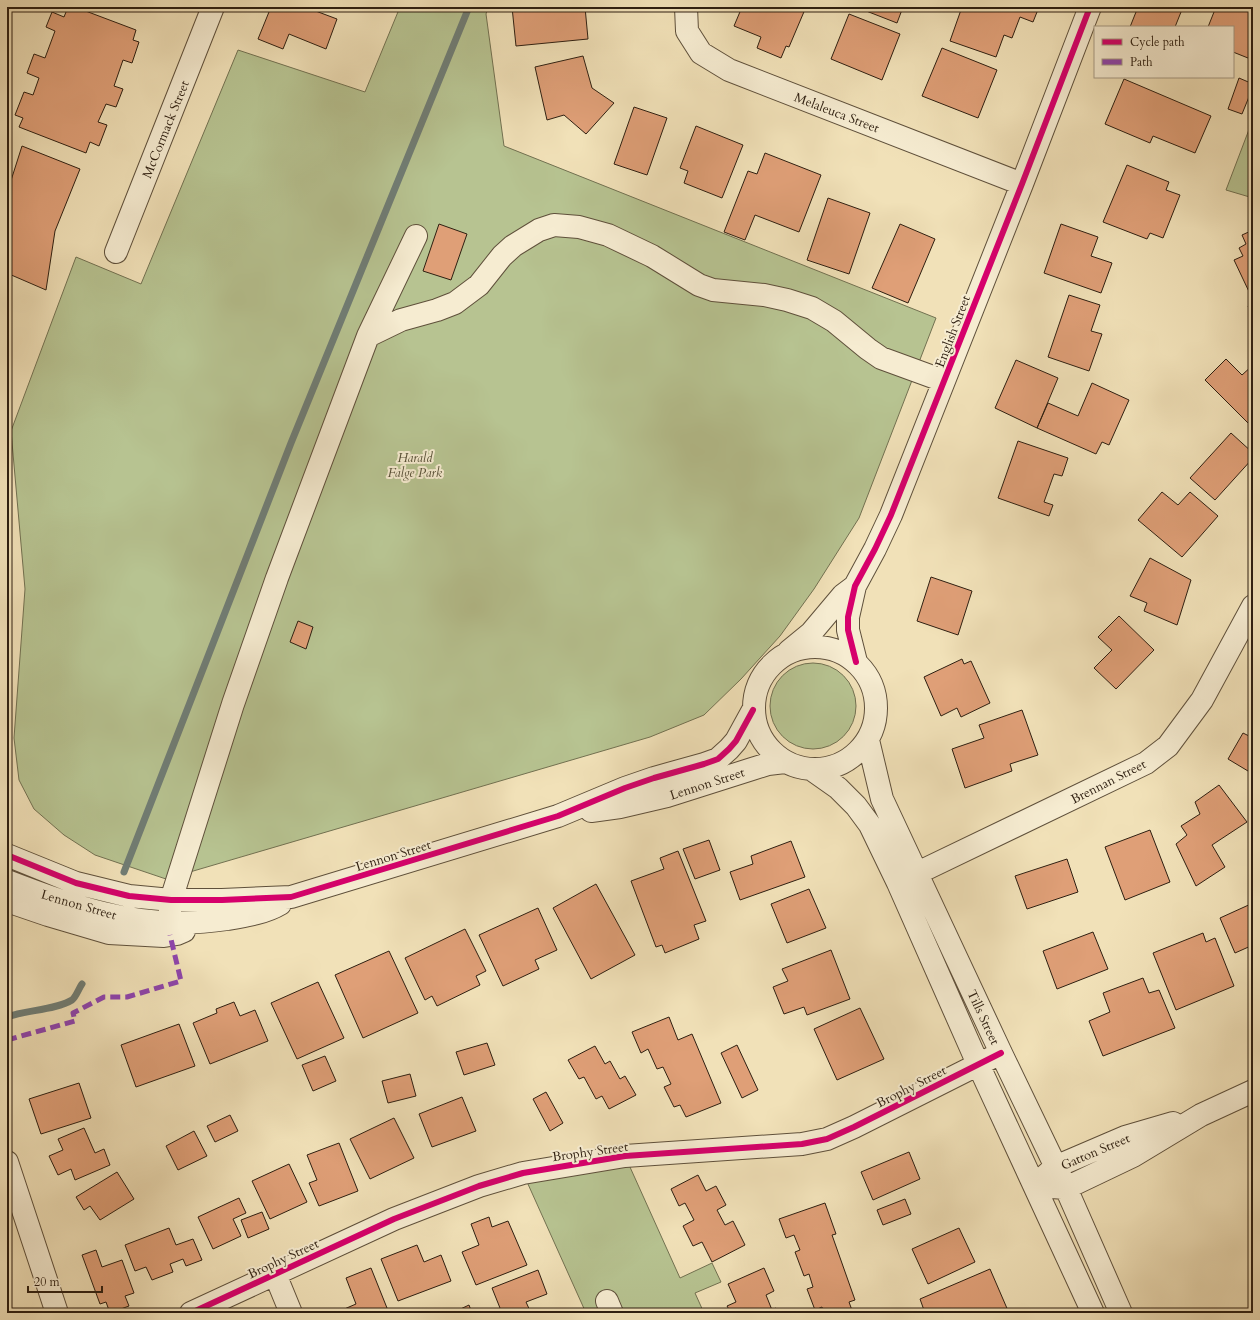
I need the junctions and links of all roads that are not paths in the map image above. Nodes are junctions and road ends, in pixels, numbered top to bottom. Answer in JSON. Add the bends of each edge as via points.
{"nodes":[{"id":1,"x":213,"y":7,"type":"edge"},
{"id":2,"x":686,"y":7,"type":"edge"},
{"id":3,"x":1090,"y":7,"type":"edge"},
{"id":4,"x":1022,"y":184,"type":"junction"},
{"id":5,"x":416,"y":236,"type":"dead end"},
{"id":6,"x":116,"y":252,"type":"dead end"},
{"id":7,"x":368,"y":336,"type":"junction"},
{"id":8,"x":944,"y":381,"type":"junction"},
{"id":9,"x":854,"y":586,"type":"junction"},
{"id":10,"x":1253,"y":606,"type":"edge"},
{"id":11,"x":787,"y":653,"type":"junction"},
{"id":12,"x":856,"y":662,"type":"junction"},
{"id":13,"x":753,"y":710,"type":"junction"},
{"id":14,"x":868,"y":740,"type":"junction"},
{"id":15,"x":785,"y":762,"type":"junction"},
{"id":16,"x":811,"y":770,"type":"junction"},
{"id":17,"x":558,"y":816,"type":"junction"},
{"id":18,"x":7,"y":840,"type":"edge"},
{"id":19,"x":15,"y":858,"type":"edge"},
{"id":20,"x":907,"y":878,"type":"junction"},
{"id":21,"x":7,"y":881,"type":"edge"},
{"id":22,"x":291,"y":897,"type":"junction"},
{"id":23,"x":171,"y":900,"type":"junction"},
{"id":24,"x":7,"y":901,"type":"edge"},
{"id":25,"x":212,"y":921,"type":"junction"},
{"id":26,"x":169,"y":922,"type":"junction"},
{"id":27,"x":1001,"y":1053,"type":"junction"},
{"id":28,"x":978,"y":1064,"type":"junction"},
{"id":29,"x":1253,"y":1091,"type":"edge"},
{"id":30,"x":1201,"y":1115,"type":"junction"},
{"id":31,"x":7,"y":1162,"type":"edge"},
{"id":32,"x":1055,"y":1167,"type":"junction"},
{"id":33,"x":1034,"y":1186,"type":"junction"},
{"id":34,"x":1066,"y":1188,"type":"junction"},
{"id":35,"x":275,"y":1274,"type":"junction"},
{"id":36,"x":58,"y":1313,"type":"edge"},
{"id":37,"x":191,"y":1313,"type":"edge"},
{"id":38,"x":291,"y":1313,"type":"edge"},
{"id":39,"x":1093,"y":1313,"type":"edge"},
{"id":40,"x":1121,"y":1313,"type":"edge"}],
"edges":[{"from":1,"to":6,"type":"street","name":"McCormack Street"},
{"from":2,"to":4,"type":"street","name":"Melaleuca Street","via":[[687,31],[701,53],[729,70]]},
{"from":3,"to":4,"type":"street","name":"English Street"},
{"from":4,"to":8,"type":"street","name":"English Street"},
{"from":5,"to":7,"type":"street"},
{"from":7,"to":8,"type":"street","via":[[401,320],[455,303],[479,285],[513,246],[539,230],[554,225],[608,235],[652,256],[699,285],[713,290],[764,295],[812,308],[881,358]]},
{"from":7,"to":23,"type":"street","via":[[277,578],[233,704]]},
{"from":8,"to":9,"type":"street","name":"English Street","via":[[891,515]]},
{"from":9,"to":11,"type":"street","name":"English Street","via":[[843,595],[811,633]]},
{"from":9,"to":12,"type":"street","name":"English Street","via":[[848,630]]},
{"from":10,"to":20,"type":"street","name":"Brennan Street","via":[[1202,700],[1168,746],[1146,763]]},
{"from":11,"to":12,"type":"street","via":[[804,647],[823,647],[840,652]]},
{"from":11,"to":13,"type":"street","via":[[775,660],[758,682]]},
{"from":12,"to":14,"type":"street","via":[[867,675],[874,690],[877,707]]},
{"from":13,"to":15,"type":"street","via":[[762,740]]},
{"from":13,"to":17,"type":"street","name":"Lennon Street","via":[[736,741],[718,758],[632,786]]},
{"from":14,"to":16,"type":"street","via":[[857,753],[843,763]]},
{"from":14,"to":20,"type":"street","name":"Tills Street","via":[[882,799]]},
{"from":15,"to":16,"type":"street"},
{"from":15,"to":17,"type":"street","name":"Lennon Street","via":[[763,766],[667,796],[620,807]]},
{"from":16,"to":20,"type":"street","name":"Tills Street","via":[[838,788],[856,806]]},
{"from":17,"to":22,"type":"street","name":"Lennon Street"},
{"from":18,"to":19,"type":"street"},
{"from":19,"to":23,"type":"street","name":"Lennon Street","via":[[76,883],[129,896]]},
{"from":20,"to":27,"type":"street","name":"Tills Street"},
{"from":20,"to":28,"type":"street","name":"Tills Street"},
{"from":21,"to":26,"type":"street","name":"Lennon Street","via":[[103,914]]},
{"from":22,"to":23,"type":"street","name":"Lennon Street"},
{"from":22,"to":25,"type":"street","name":"Lennon Street","via":[[263,911]]},
{"from":23,"to":26,"type":"street"},
{"from":24,"to":25,"type":"street","via":[[90,928],[122,934],[164,936]]},
{"from":25,"to":26,"type":"street","name":"Lennon Street"},
{"from":27,"to":28,"type":"street","name":"Brophy Street"},
{"from":27,"to":32,"type":"street","name":"Tills Street"},
{"from":28,"to":33,"type":"street","name":"Tills Street"},
{"from":28,"to":35,"type":"street","name":"Brophy Street","via":[[827,1139],[802,1144],[624,1156],[523,1173],[479,1186],[394,1219]]},
{"from":29,"to":30,"type":"street","name":"Gatton Street"},
{"from":30,"to":32,"type":"street","name":"Gatton Street","via":[[1124,1137]]},
{"from":30,"to":34,"type":"street","name":"Gatton Street","via":[[1133,1156]]},
{"from":31,"to":36,"type":"street"},
{"from":32,"to":33,"type":"street","name":"Gatton Street"},
{"from":32,"to":34,"type":"street","name":"Tills Street"},
{"from":33,"to":34,"type":"street","name":"Gatton Street"},
{"from":33,"to":39,"type":"street","name":"Tills Street"},
{"from":34,"to":40,"type":"street","name":"Tills Street"},
{"from":35,"to":37,"type":"street","name":"Brophy Street"},
{"from":35,"to":38,"type":"street"}]}
